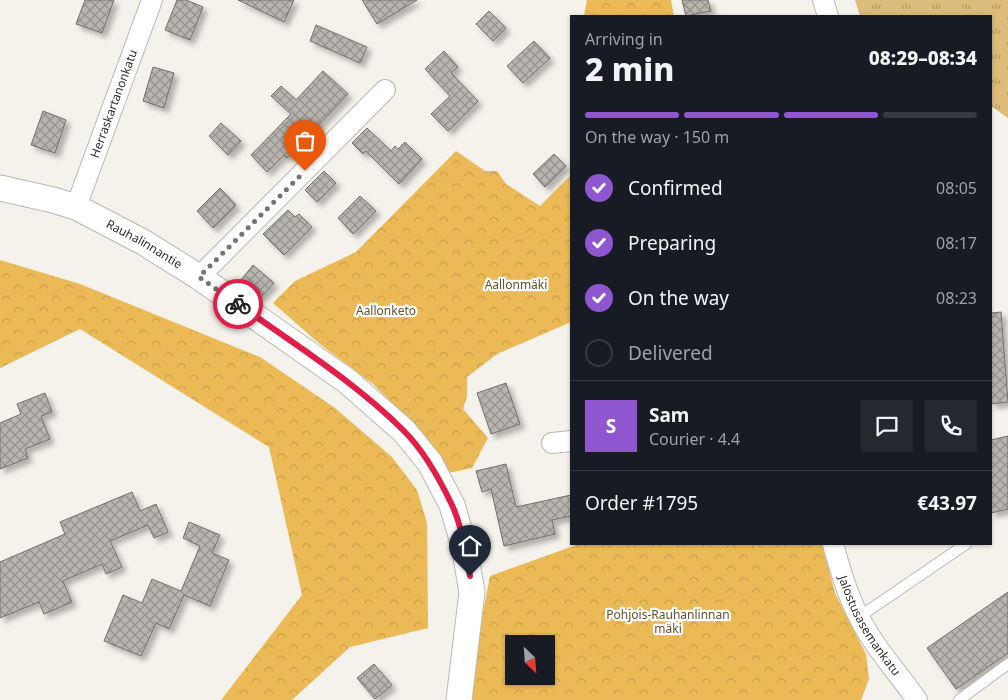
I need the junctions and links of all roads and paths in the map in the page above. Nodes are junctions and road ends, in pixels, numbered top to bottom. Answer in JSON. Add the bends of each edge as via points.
{"nodes":[{"id":1,"x":152,"y":0,"type":"edge"},
{"id":2,"x":823,"y":0,"type":"edge"},
{"id":3,"x":828,"y":15,"type":"edge"},
{"id":4,"x":384,"y":90,"type":"dead end"},
{"id":5,"x":0,"y":188,"type":"edge"},
{"id":6,"x":76,"y":207,"type":"junction"},
{"id":7,"x":199,"y":277,"type":"junction"},
{"id":8,"x":833,"y":545,"type":"edge"},
{"id":9,"x":965,"y":545,"type":"edge"},
{"id":10,"x":859,"y":617,"type":"junction"},
{"id":11,"x":1008,"y":664,"type":"edge"},
{"id":12,"x":459,"y":700,"type":"edge"},
{"id":13,"x":917,"y":700,"type":"edge"},
{"id":14,"x":959,"y":700,"type":"edge"}],
"edges":[{"from":1,"to":6,"type":"street","name":"Herraskartanonkatu"},
{"from":2,"to":3,"type":"street"},
{"from":4,"to":7,"type":"street"},
{"from":5,"to":6,"type":"street","name":"Rauhalinnantie"},
{"from":6,"to":7,"type":"street","name":"Rauhalinnantie","via":[[143,242]]},
{"from":7,"to":12,"type":"street","name":"Rauhalinnantie","via":[[347,381],[404,431],[430,464],[452,504],[472,592]]},
{"from":8,"to":10,"type":"street","name":"Jalostusasemankatu"},
{"from":9,"to":10,"type":"lane"},
{"from":10,"to":13,"type":"street","name":"Jalostusasemankatu"},
{"from":11,"to":14,"type":"lane"}]}
